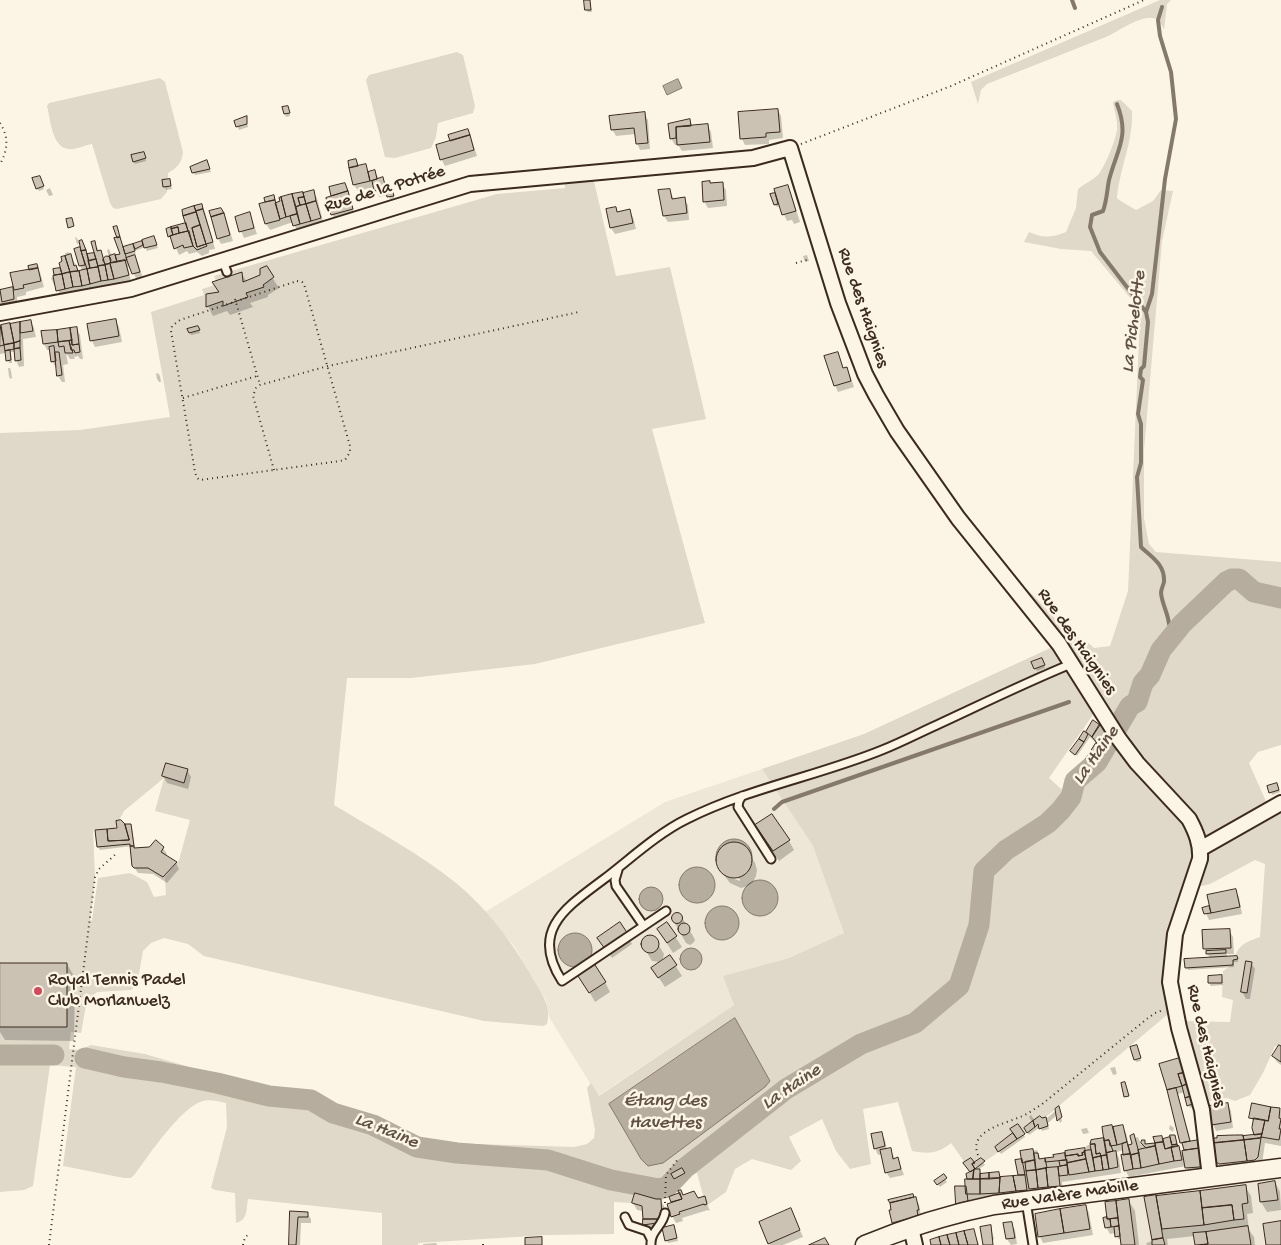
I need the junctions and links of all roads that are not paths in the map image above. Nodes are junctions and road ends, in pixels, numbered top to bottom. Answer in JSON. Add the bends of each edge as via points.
{"nodes":[{"id":1,"x":790,"y":148,"type":"joint"},
{"id":2,"x":0,"y":313,"type":"edge"},
{"id":3,"x":1071,"y":664,"type":"junction"},
{"id":4,"x":742,"y":796,"type":"junction"},
{"id":5,"x":1281,"y":803,"type":"edge"},
{"id":6,"x":1200,"y":849,"type":"junction"},
{"id":7,"x":771,"y":859,"type":"dead end"},
{"id":8,"x":619,"y":867,"type":"junction"},
{"id":9,"x":666,"y":911,"type":"dead end"},
{"id":10,"x":642,"y":925,"type":"junction"},
{"id":11,"x":1281,"y":1168,"type":"edge"},
{"id":12,"x":1210,"y":1177,"type":"junction"},
{"id":13,"x":1026,"y":1201,"type":"junction"},
{"id":14,"x":665,"y":1213,"type":"road end"},
{"id":15,"x":625,"y":1217,"type":"dead end"},
{"id":16,"x":913,"y":1237,"type":"edge"},
{"id":17,"x":651,"y":1242,"type":"edge"},
{"id":18,"x":865,"y":1245,"type":"edge"},
{"id":19,"x":1033,"y":1245,"type":"edge"}],
"edges":[{"from":1,"to":2,"type":"street","name":"Rue de la Potrée","via":[[753,158],[470,184],[225,266],[124,291]]},
{"from":1,"to":3,"type":"street","name":"Rue des Haignies","via":[[838,303],[865,374],[897,431],[958,518],[1036,613]]},
{"from":3,"to":4,"type":"lane","via":[[883,750]]},
{"from":3,"to":6,"type":"street","name":"Rue des Haignies","via":[[1137,763],[1189,819]]},
{"from":4,"to":7,"type":"lane","via":[[738,807]]},
{"from":4,"to":8,"type":"lane","via":[[685,820]]},
{"from":5,"to":6,"type":"street"},
{"from":6,"to":12,"type":"street","name":"Rue des Haignies","via":[[1200,859],[1175,934],[1170,982],[1202,1110]]},
{"from":8,"to":10,"type":"lane","via":[[616,886]]},
{"from":8,"to":10,"type":"lane","via":[[560,914],[550,938],[554,969],[562,981]]},
{"from":9,"to":10,"type":"lane"},
{"from":11,"to":12,"type":"street","name":"Rue Valère Mabille"},
{"from":12,"to":13,"type":"street","name":"Rue Valère Mabille"},
{"from":13,"to":16,"type":"street","name":"Rue Valère Mabille","via":[[960,1213]]},
{"from":13,"to":19,"type":"lane"},
{"from":14,"to":17,"type":"lane","via":[[652,1234]]},
{"from":15,"to":17,"type":"lane","via":[[629,1225],[647,1231]]},
{"from":16,"to":18,"type":"street","name":"Rue Valère Mabille"}]}
